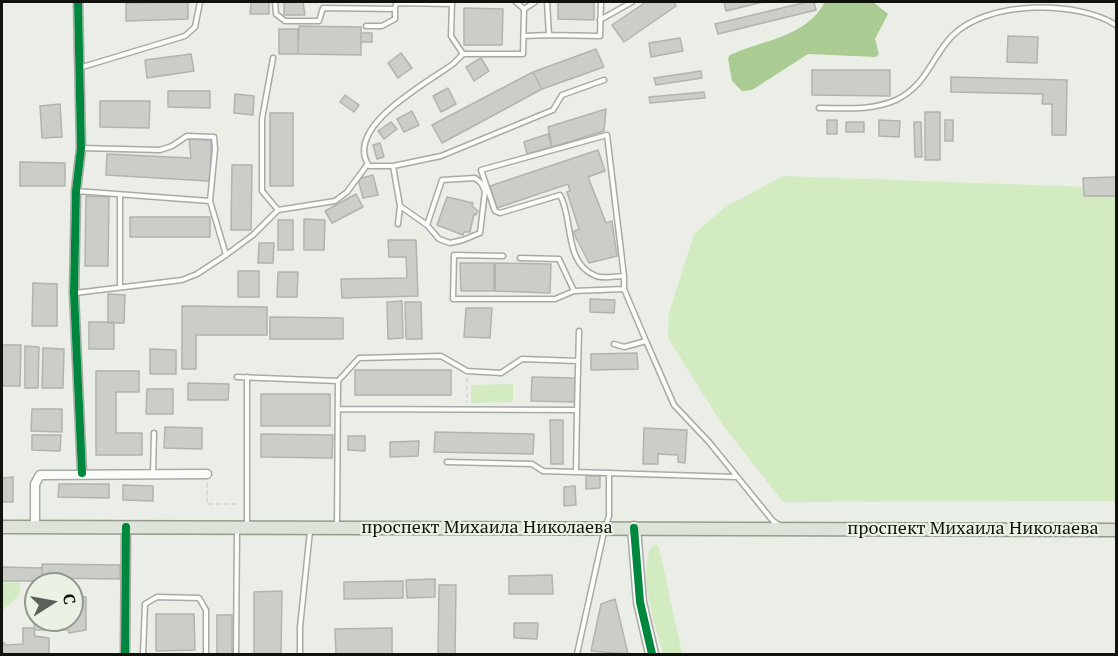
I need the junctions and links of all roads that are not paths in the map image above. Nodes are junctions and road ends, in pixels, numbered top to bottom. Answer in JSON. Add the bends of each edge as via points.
{"nodes":[{"id":1,"x":78,"y":2,"type":"edge"},
{"id":2,"x":200,"y":2,"type":"edge"},
{"id":3,"x":275,"y":2,"type":"edge"},
{"id":4,"x":396,"y":2,"type":"edge"},
{"id":5,"x":516,"y":2,"type":"edge"},
{"id":6,"x":536,"y":2,"type":"edge"},
{"id":7,"x":547,"y":2,"type":"edge"},
{"id":8,"x":601,"y":2,"type":"edge"},
{"id":9,"x":632,"y":2,"type":"edge"},
{"id":10,"x":452,"y":3,"type":"edge"},
{"id":11,"x":395,"y":9,"type":"junction"},
{"id":12,"x":524,"y":9,"type":"junction"},
{"id":13,"x":600,"y":20,"type":"junction"},
{"id":14,"x":1116,"y":25,"type":"edge"},
{"id":15,"x":366,"y":26,"type":"dead end"},
{"id":16,"x":549,"y":35,"type":"junction"},
{"id":17,"x":524,"y":36,"type":"junction"},
{"id":18,"x":463,"y":54,"type":"junction"},
{"id":19,"x":273,"y":58,"type":"dead end"},
{"id":20,"x":78,"y":68,"type":"junction"},
{"id":21,"x":604,"y":80,"type":"dead end"},
{"id":22,"x":819,"y":108,"type":"dead end"},
{"id":23,"x":81,"y":148,"type":"junction"},
{"id":24,"x":368,"y":165,"type":"junction"},
{"id":25,"x":393,"y":166,"type":"junction"},
{"id":26,"x":76,"y":191,"type":"junction"},
{"id":27,"x":120,"y":195,"type":"junction"},
{"id":28,"x":210,"y":201,"type":"junction"},
{"id":29,"x":400,"y":207,"type":"junction"},
{"id":30,"x":278,"y":210,"type":"junction"},
{"id":31,"x":398,"y":224,"type":"dead end"},
{"id":32,"x":427,"y":225,"type":"junction"},
{"id":33,"x":226,"y":255,"type":"junction"},
{"id":34,"x":503,"y":256,"type":"dead end"},
{"id":35,"x":520,"y":258,"type":"dead end"},
{"id":36,"x":624,"y":276,"type":"junction"},
{"id":37,"x":120,"y":285,"type":"junction"},
{"id":38,"x":624,"y":289,"type":"junction"},
{"id":39,"x":574,"y":291,"type":"junction"},
{"id":40,"x":74,"y":293,"type":"junction"},
{"id":41,"x":579,"y":331,"type":"dead end"},
{"id":42,"x":646,"y":341,"type":"junction"},
{"id":43,"x":614,"y":344,"type":"dead end"},
{"id":44,"x":578,"y":361,"type":"junction"},
{"id":45,"x":237,"y":377,"type":"dead end"},
{"id":46,"x":247,"y":377,"type":"junction"},
{"id":47,"x":338,"y":381,"type":"junction"},
{"id":48,"x":338,"y":409,"type":"junction"},
{"id":49,"x":577,"y":410,"type":"junction"},
{"id":50,"x":154,"y":433,"type":"dead end"},
{"id":51,"x":447,"y":462,"type":"dead end"},
{"id":52,"x":576,"y":472,"type":"junction"},
{"id":53,"x":82,"y":473,"type":"junction"},
{"id":54,"x":153,"y":473,"type":"junction"},
{"id":55,"x":609,"y":473,"type":"junction"},
{"id":56,"x":207,"y":474,"type":"road end"},
{"id":57,"x":735,"y":477,"type":"junction"},
{"id":58,"x":2,"y":527,"type":"edge"},
{"id":59,"x":35,"y":527,"type":"junction"},
{"id":60,"x":126,"y":527,"type":"junction"},
{"id":61,"x":242,"y":527,"type":"junction"},
{"id":62,"x":310,"y":528,"type":"junction"},
{"id":63,"x":337,"y":528,"type":"junction"},
{"id":64,"x":606,"y":528,"type":"junction"},
{"id":65,"x":634,"y":528,"type":"junction"},
{"id":66,"x":785,"y":529,"type":"junction"},
{"id":67,"x":1116,"y":530,"type":"edge"},
{"id":68,"x":125,"y":654,"type":"edge"},
{"id":69,"x":143,"y":654,"type":"edge"},
{"id":70,"x":206,"y":654,"type":"edge"},
{"id":71,"x":236,"y":654,"type":"edge"},
{"id":72,"x":300,"y":654,"type":"edge"},
{"id":73,"x":577,"y":654,"type":"edge"},
{"id":74,"x":652,"y":654,"type":"edge"}],
"edges":[{"from":1,"to":20,"type":"street"},
{"from":2,"to":20,"type":"lane","via":[[195,27],[185,36]]},
{"from":3,"to":11,"type":"lane","via":[[276,14],[285,21],[319,21],[323,8]]},
{"from":4,"to":10,"type":"lane"},
{"from":4,"to":11,"type":"lane"},
{"from":5,"to":12,"type":"lane"},
{"from":6,"to":12,"type":"lane"},
{"from":7,"to":16,"type":"lane"},
{"from":8,"to":13,"type":"lane"},
{"from":9,"to":13,"type":"lane"},
{"from":10,"to":18,"type":"lane","via":[[451,36]]},
{"from":11,"to":15,"type":"lane","via":[[395,19],[383,26]]},
{"from":12,"to":17,"type":"lane"},
{"from":13,"to":16,"type":"lane","via":[[600,36]]},
{"from":14,"to":22,"type":"lane","via":[[1075,10],[1027,6],[998,10],[955,33],[922,82],[896,99],[869,108]]},
{"from":16,"to":17,"type":"lane"},
{"from":17,"to":18,"type":"lane","via":[[524,54]]},
{"from":18,"to":24,"type":"lane","via":[[371,127],[363,142]]},
{"from":19,"to":30,"type":"lane","via":[[262,119],[262,191]]},
{"from":20,"to":23,"type":"street"},
{"from":21,"to":25,"type":"lane","via":[[562,95],[553,110],[441,156]]},
{"from":23,"to":26,"type":"street"},
{"from":23,"to":28,"type":"lane","via":[[160,150],[187,135],[209,135],[215,143]]},
{"from":24,"to":25,"type":"lane"},
{"from":24,"to":30,"type":"lane","via":[[335,201]]},
{"from":25,"to":29,"type":"lane"},
{"from":26,"to":27,"type":"lane"},
{"from":26,"to":40,"type":"street"},
{"from":27,"to":28,"type":"lane"},
{"from":27,"to":37,"type":"lane"},
{"from":28,"to":33,"type":"lane"},
{"from":29,"to":31,"type":"lane"},
{"from":29,"to":32,"type":"lane"},
{"from":30,"to":33,"type":"lane"},
{"from":32,"to":32,"type":"lane","via":[[438,239],[450,243],[480,233],[485,191],[481,183],[475,178],[442,180]]},
{"from":33,"to":37,"type":"lane","via":[[198,274],[182,279]]},
{"from":34,"to":39,"type":"lane","via":[[454,255],[453,299],[555,299]]},
{"from":35,"to":39,"type":"lane","via":[[560,259]]},
{"from":36,"to":36,"type":"lane","via":[[597,277],[585,270],[571,245],[560,195],[500,213],[495,211],[481,170],[607,135]]},
{"from":36,"to":38,"type":"lane"},
{"from":37,"to":40,"type":"lane"},
{"from":38,"to":39,"type":"lane"},
{"from":38,"to":42,"type":"lane"},
{"from":40,"to":53,"type":"street"},
{"from":41,"to":44,"type":"lane"},
{"from":42,"to":43,"type":"lane","via":[[624,347]]},
{"from":42,"to":57,"type":"lane","via":[[674,405]]},
{"from":44,"to":47,"type":"lane","via":[[522,359],[501,373],[467,371],[441,356],[359,357]]},
{"from":44,"to":49,"type":"lane"},
{"from":45,"to":46,"type":"lane"},
{"from":46,"to":47,"type":"lane"},
{"from":46,"to":61,"type":"lane","via":[[248,504]]},
{"from":47,"to":48,"type":"lane"},
{"from":48,"to":49,"type":"lane"},
{"from":48,"to":63,"type":"lane"},
{"from":49,"to":52,"type":"lane"},
{"from":50,"to":54,"type":"lane"},
{"from":51,"to":52,"type":"lane","via":[[532,464],[543,471]]},
{"from":52,"to":55,"type":"lane"},
{"from":53,"to":54,"type":"street"},
{"from":53,"to":59,"type":"street","via":[[40,475],[35,484]]},
{"from":54,"to":56,"type":"street"},
{"from":55,"to":57,"type":"lane"},
{"from":55,"to":64,"type":"lane"},
{"from":57,"to":66,"type":"lane","via":[[773,521]]},
{"from":58,"to":59,"type":"main road","name":"проспект Михаила Николаева"},
{"from":59,"to":60,"type":"main road","name":"проспект Михаила Николаева"},
{"from":60,"to":61,"type":"main road","name":"проспект Михаила Николаева"},
{"from":60,"to":68,"type":"street"},
{"from":61,"to":62,"type":"main road","name":"проспект Михаила Николаева"},
{"from":61,"to":71,"type":"lane"},
{"from":62,"to":63,"type":"main road","name":"проспект Михаила Николаева"},
{"from":62,"to":72,"type":"lane"},
{"from":63,"to":64,"type":"main road","name":"проспект Михаила Николаева"},
{"from":64,"to":65,"type":"main road","name":"проспект Михаила Николаева"},
{"from":64,"to":73,"type":"lane"},
{"from":65,"to":66,"type":"main road","name":"проспект Михаила Николаева"},
{"from":65,"to":74,"type":"street","via":[[640,602]]},
{"from":66,"to":67,"type":"main road","name":"проспект Михаила Николаева"},
{"from":69,"to":70,"type":"lane","via":[[145,604],[157,597],[194,597],[202,601],[206,610]]}]}
